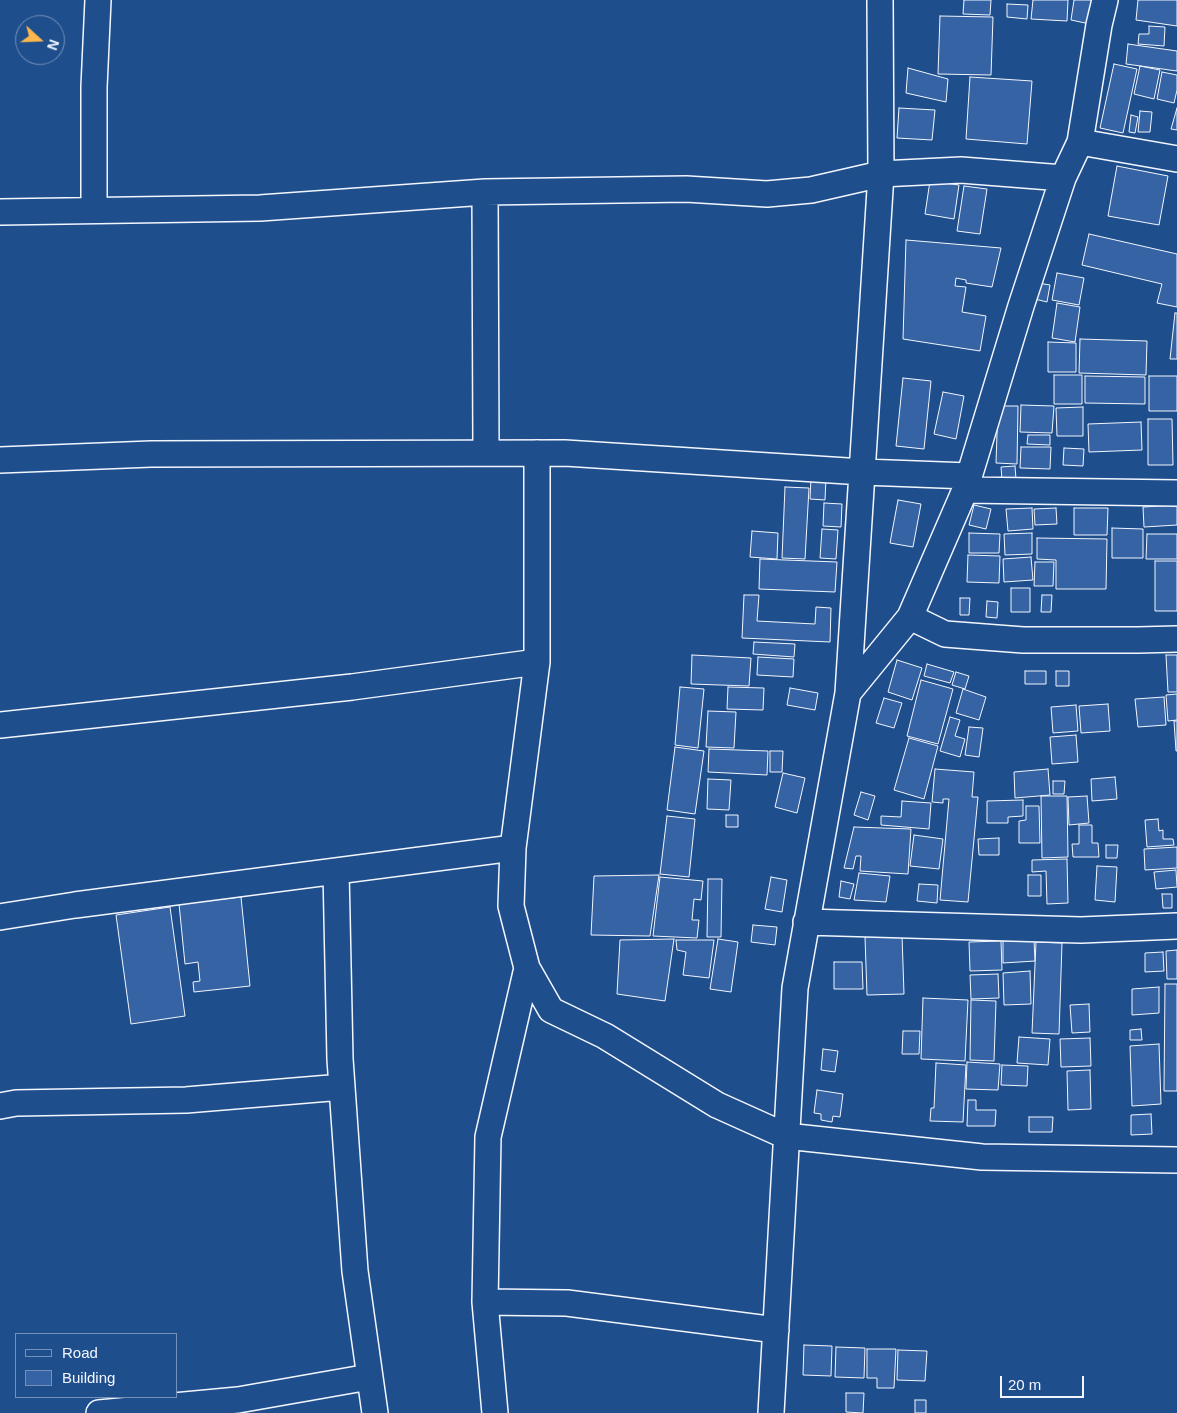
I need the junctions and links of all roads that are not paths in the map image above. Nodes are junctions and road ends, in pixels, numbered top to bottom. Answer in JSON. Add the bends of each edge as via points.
{"nodes":[{"id":1,"x":98,"y":0,"type":"edge"},
{"id":2,"x":880,"y":0,"type":"edge"},
{"id":3,"x":1105,"y":0,"type":"edge"},
{"id":4,"x":1080,"y":142,"type":"junction"},
{"id":5,"x":1177,"y":159,"type":"edge"},
{"id":6,"x":881,"y":174,"type":"junction"},
{"id":7,"x":1063,"y":178,"type":"junction"},
{"id":8,"x":484,"y":192,"type":"junction"},
{"id":9,"x":94,"y":210,"type":"junction"},
{"id":10,"x":0,"y":212,"type":"edge"},
{"id":11,"x":486,"y":453,"type":"junction"},
{"id":12,"x":537,"y":453,"type":"junction"},
{"id":13,"x":0,"y":460,"type":"edge"},
{"id":14,"x":863,"y":472,"type":"junction"},
{"id":15,"x":967,"y":483,"type":"junction"},
{"id":16,"x":1177,"y":494,"type":"edge"},
{"id":17,"x":910,"y":617,"type":"junction"},
{"id":18,"x":1177,"y":639,"type":"edge"},
{"id":19,"x":537,"y":662,"type":"junction"},
{"id":20,"x":848,"y":692,"type":"junction"},
{"id":21,"x":0,"y":725,"type":"edge"},
{"id":22,"x":513,"y":848,"type":"junction"},
{"id":23,"x":336,"y":871,"type":"junction"},
{"id":24,"x":0,"y":917,"type":"edge"},
{"id":25,"x":806,"y":922,"type":"junction"},
{"id":26,"x":1177,"y":926,"type":"edge"},
{"id":27,"x":527,"y":968,"type":"junction"},
{"id":28,"x":342,"y":1087,"type":"junction"},
{"id":29,"x":0,"y":1106,"type":"edge"},
{"id":30,"x":786,"y":1136,"type":"junction"},
{"id":31,"x":1177,"y":1160,"type":"edge"},
{"id":32,"x":485,"y":1302,"type":"junction"},
{"id":33,"x":776,"y":1330,"type":"junction"},
{"id":34,"x":370,"y":1377,"type":"junction"},
{"id":35,"x":99,"y":1413,"type":"edge"},
{"id":36,"x":374,"y":1413,"type":"edge"},
{"id":37,"x":495,"y":1413,"type":"edge"},
{"id":38,"x":771,"y":1413,"type":"edge"}],
"edges":[{"from":1,"to":9,"type":"street"},
{"from":2,"to":6,"type":"street"},
{"from":3,"to":4,"type":"street"},
{"from":4,"to":5,"type":"street"},
{"from":4,"to":7,"type":"street"},
{"from":6,"to":7,"type":"street","via":[[961,170]]},
{"from":6,"to":8,"type":"street","via":[[811,190],[767,194],[686,189]]},
{"from":6,"to":14,"type":"street"},
{"from":7,"to":15,"type":"street"},
{"from":8,"to":9,"type":"street","via":[[260,208]]},
{"from":8,"to":11,"type":"street"},
{"from":9,"to":10,"type":"street"},
{"from":11,"to":12,"type":"street"},
{"from":11,"to":13,"type":"street","via":[[151,454]]},
{"from":12,"to":14,"type":"street"},
{"from":12,"to":19,"type":"street"},
{"from":14,"to":15,"type":"street"},
{"from":14,"to":20,"type":"street"},
{"from":15,"to":16,"type":"street"},
{"from":15,"to":17,"type":"street"},
{"from":17,"to":18,"type":"street","via":[[945,634],[1023,640]]},
{"from":17,"to":20,"type":"street"},
{"from":19,"to":21,"type":"street","via":[[352,687]]},
{"from":19,"to":22,"type":"street"},
{"from":20,"to":25,"type":"street"},
{"from":22,"to":23,"type":"street"},
{"from":22,"to":27,"type":"street","via":[[511,906]]},
{"from":23,"to":24,"type":"street"},
{"from":23,"to":28,"type":"street"},
{"from":25,"to":26,"type":"street","via":[[1080,930]]},
{"from":25,"to":30,"type":"street","via":[[795,988]]},
{"from":27,"to":30,"type":"street","via":[[551,1010],[605,1036],[717,1105]]},
{"from":27,"to":32,"type":"street","via":[[488,1137]]},
{"from":28,"to":29,"type":"street","via":[[186,1100]]},
{"from":28,"to":34,"type":"street","via":[[354,1271]]},
{"from":30,"to":31,"type":"street","via":[[982,1157]]},
{"from":30,"to":33,"type":"street"},
{"from":32,"to":33,"type":"street","via":[[567,1303]]},
{"from":32,"to":37,"type":"street"},
{"from":33,"to":38,"type":"street"},
{"from":34,"to":35,"type":"street","via":[[238,1400]]},
{"from":34,"to":36,"type":"street"}]}
